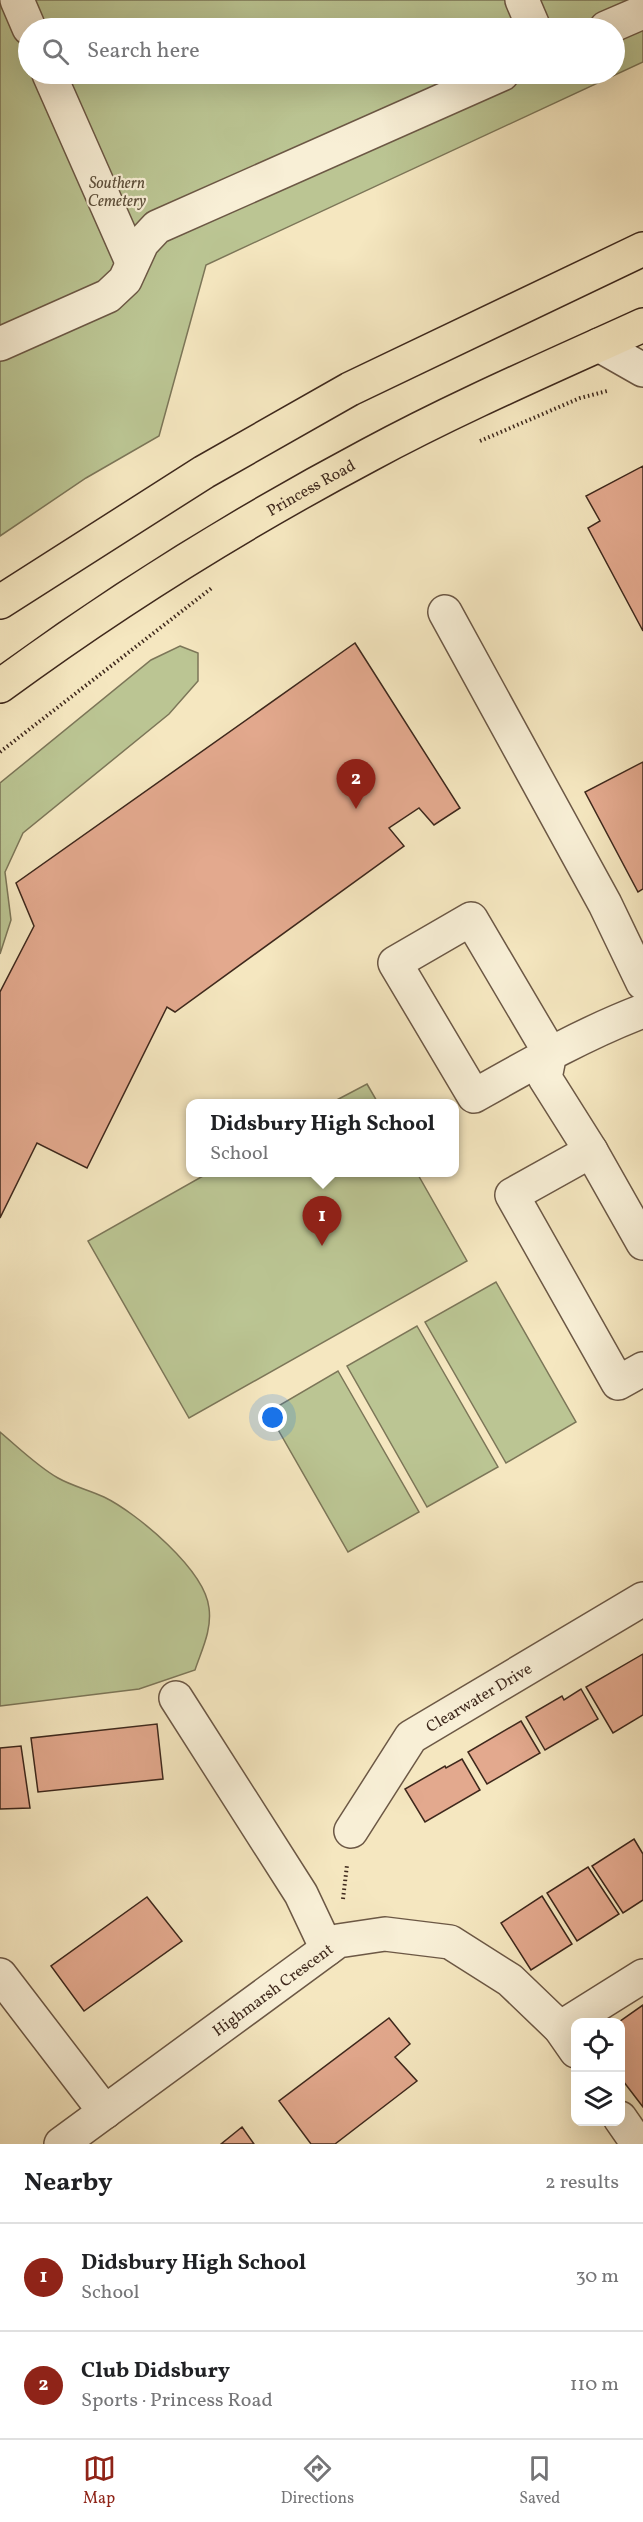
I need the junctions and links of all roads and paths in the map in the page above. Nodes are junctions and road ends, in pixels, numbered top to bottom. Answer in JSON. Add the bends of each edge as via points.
{"nodes":[{"id":1,"x":17,"y":0,"type":"edge"},
{"id":2,"x":522,"y":0,"type":"edge"},
{"id":3,"x":643,"y":12,"type":"edge"},
{"id":4,"x":25,"y":18,"type":"edge"},
{"id":5,"x":530,"y":18,"type":"edge"},
{"id":6,"x":625,"y":20,"type":"edge"},
{"id":7,"x":53,"y":84,"type":"edge"},
{"id":8,"x":479,"y":84,"type":"edge"},
{"id":9,"x":643,"y":249,"type":"edge"},
{"id":10,"x":132,"y":262,"type":"junction"},
{"id":11,"x":643,"y":324,"type":"edge"},
{"id":12,"x":0,"y":344,"type":"edge"},
{"id":13,"x":599,"y":345,"type":"junction"},
{"id":14,"x":643,"y":370,"type":"edge"},
{"id":15,"x":615,"y":392,"type":"dead end"},
{"id":16,"x":473,"y":444,"type":"dead end"},
{"id":17,"x":220,"y":582,"type":"dead end"},
{"id":18,"x":0,"y":602,"type":"edge"},
{"id":19,"x":445,"y":612,"type":"dead end"},
{"id":20,"x":0,"y":686,"type":"edge"},
{"id":21,"x":0,"y":752,"type":"edge"},
{"id":22,"x":643,"y":983,"type":"edge"},
{"id":23,"x":643,"y":1011,"type":"edge"},
{"id":24,"x":550,"y":1053,"type":"junction"},
{"id":25,"x":591,"y":1151,"type":"junction"},
{"id":26,"x":643,"y":1244,"type":"edge"},
{"id":27,"x":643,"y":1369,"type":"edge"},
{"id":28,"x":643,"y":1599,"type":"edge"},
{"id":29,"x":176,"y":1698,"type":"dead end"},
{"id":30,"x":351,"y":1831,"type":"joint"},
{"id":31,"x":332,"y":1945,"type":"junction"},
{"id":32,"x":0,"y":1975,"type":"edge"},
{"id":33,"x":643,"y":1976,"type":"edge"},
{"id":34,"x":568,"y":2040,"type":"edge"},
{"id":35,"x":105,"y":2112,"type":"junction"},
{"id":36,"x":625,"y":2124,"type":"edge"},
{"id":37,"x":61,"y":2144,"type":"edge"},
{"id":38,"x":639,"y":2144,"type":"edge"}],
"edges":[{"from":1,"to":4,"type":"street"},
{"from":2,"to":5,"type":"street"},
{"from":3,"to":6,"type":"street"},
{"from":7,"to":10,"type":"street"},
{"from":8,"to":10,"type":"street","via":[[157,227]]},
{"from":9,"to":18,"type":"highway","via":[[350,389],[204,472]]},
{"from":10,"to":12,"type":"street","via":[[125,280],[108,296]]},
{"from":11,"to":13,"type":"highway","name":"Princess Road"},
{"from":13,"to":14,"type":"street"},
{"from":13,"to":20,"type":"highway","name":"Princess Road","via":[[380,449],[244,525],[123,600]]},
{"from":15,"to":16,"type":"path","via":[[580,398]]},
{"from":17,"to":21,"type":"path"},
{"from":19,"to":22,"type":"street","via":[[605,904]]},
{"from":23,"to":24,"type":"street"},
{"from":24,"to":24,"type":"street","via":[[474,1096],[395,963],[471,919]]},
{"from":24,"to":25,"type":"street","via":[[545,1078]]},
{"from":25,"to":26,"type":"street"},
{"from":25,"to":27,"type":"street","via":[[512,1195],[618,1383]]},
{"from":28,"to":30,"type":"street","name":"Clearwater Drive","via":[[411,1737]]},
{"from":29,"to":31,"type":"street"},
{"from":30,"to":31,"type":"path"},
{"from":31,"to":34,"type":"street","name":"Highmarsh Crescent","via":[[385,1934],[450,1942],[510,1980]]},
{"from":31,"to":35,"type":"street","name":"Highmarsh Crescent"},
{"from":32,"to":35,"type":"street"},
{"from":33,"to":34,"type":"street","name":"Highmarsh Crescent"},
{"from":35,"to":37,"type":"street","name":"Highmarsh Crescent"},
{"from":36,"to":38,"type":"street"}]}
